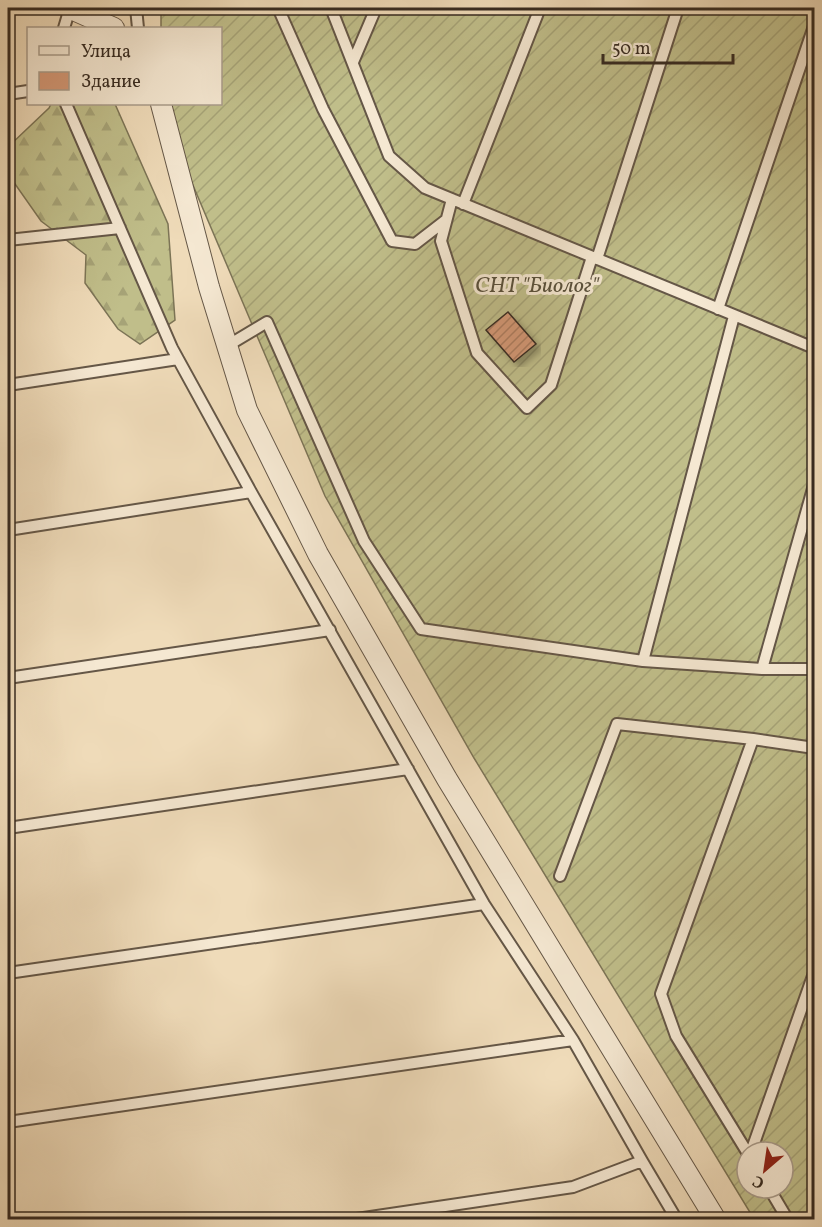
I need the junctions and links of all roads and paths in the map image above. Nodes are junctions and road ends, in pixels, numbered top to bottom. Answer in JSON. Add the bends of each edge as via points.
{"nodes":[{"id":1,"x":69,"y":8,"type":"edge"},
{"id":2,"x":136,"y":8,"type":"edge"},
{"id":3,"x":332,"y":8,"type":"edge"},
{"id":4,"x":376,"y":8,"type":"edge"},
{"id":5,"x":540,"y":8,"type":"edge"},
{"id":6,"x":678,"y":8,"type":"edge"},
{"id":7,"x":279,"y":10,"type":"dead end"},
{"id":8,"x":814,"y":26,"type":"edge"},
{"id":9,"x":64,"y":27,"type":"edge"},
{"id":10,"x":112,"y":27,"type":"edge"},
{"id":11,"x":138,"y":27,"type":"edge"},
{"id":12,"x":353,"y":62,"type":"junction"},
{"id":13,"x":27,"y":91,"type":"edge"},
{"id":14,"x":8,"y":94,"type":"edge"},
{"id":15,"x":66,"y":105,"type":"edge"},
{"id":16,"x":160,"y":105,"type":"edge"},
{"id":17,"x":452,"y":200,"type":"junction"},
{"id":18,"x":464,"y":204,"type":"junction"},
{"id":19,"x":446,"y":220,"type":"junction"},
{"id":20,"x":120,"y":228,"type":"junction"},
{"id":21,"x":8,"y":240,"type":"edge"},
{"id":22,"x":594,"y":258,"type":"junction"},
{"id":23,"x":718,"y":309,"type":"junction"},
{"id":24,"x":735,"y":316,"type":"junction"},
{"id":25,"x":227,"y":346,"type":"junction"},
{"id":26,"x":814,"y":348,"type":"edge"},
{"id":27,"x":178,"y":359,"type":"junction"},
{"id":28,"x":8,"y":385,"type":"edge"},
{"id":29,"x":814,"y":485,"type":"edge"},
{"id":30,"x":251,"y":492,"type":"junction"},
{"id":31,"x":8,"y":530,"type":"edge"},
{"id":32,"x":330,"y":630,"type":"junction"},
{"id":33,"x":642,"y":662,"type":"junction"},
{"id":34,"x":762,"y":669,"type":"junction"},
{"id":35,"x":814,"y":669,"type":"edge"},
{"id":36,"x":8,"y":678,"type":"edge"},
{"id":37,"x":753,"y":739,"type":"junction"},
{"id":38,"x":814,"y":748,"type":"edge"},
{"id":39,"x":408,"y":769,"type":"junction"},
{"id":40,"x":8,"y":828,"type":"edge"},
{"id":41,"x":560,"y":876,"type":"dead end"},
{"id":42,"x":484,"y":904,"type":"junction"},
{"id":43,"x":8,"y":973,"type":"edge"},
{"id":44,"x":814,"y":973,"type":"edge"},
{"id":45,"x":573,"y":1040,"type":"junction"},
{"id":46,"x":8,"y":1122,"type":"edge"},
{"id":47,"x":741,"y":1140,"type":"edge"},
{"id":48,"x":753,"y":1140,"type":"edge"},
{"id":49,"x":642,"y":1161,"type":"junction"},
{"id":50,"x":776,"y":1200,"type":"edge"},
{"id":51,"x":350,"y":1220,"type":"edge"},
{"id":52,"x":677,"y":1220,"type":"edge"},
{"id":53,"x":716,"y":1220,"type":"edge"},
{"id":54,"x":788,"y":1220,"type":"edge"}],
"edges":[{"from":1,"to":9,"type":"lane"},
{"from":1,"to":10,"type":"street"},
{"from":2,"to":11,"type":"lane"},
{"from":3,"to":12,"type":"lane"},
{"from":4,"to":12,"type":"lane"},
{"from":5,"to":18,"type":"lane"},
{"from":6,"to":22,"type":"lane"},
{"from":7,"to":19,"type":"lane","via":[[323,109],[392,242],[415,244]]},
{"from":8,"to":23,"type":"lane"},
{"from":12,"to":17,"type":"lane","via":[[389,156],[425,188]]},
{"from":13,"to":14,"type":"lane"},
{"from":15,"to":20,"type":"lane"},
{"from":16,"to":25,"type":"street"},
{"from":17,"to":18,"type":"lane"},
{"from":17,"to":19,"type":"lane"},
{"from":18,"to":22,"type":"lane"},
{"from":19,"to":22,"type":"lane","via":[[441,240],[477,353],[527,408],[551,385]]},
{"from":20,"to":21,"type":"lane"},
{"from":20,"to":27,"type":"lane"},
{"from":22,"to":23,"type":"lane"},
{"from":23,"to":24,"type":"lane"},
{"from":24,"to":26,"type":"lane"},
{"from":24,"to":33,"type":"lane"},
{"from":25,"to":33,"type":"lane","via":[[267,322],[364,541],[421,629]]},
{"from":25,"to":53,"type":"street","via":[[247,410],[318,554],[447,779]]},
{"from":27,"to":28,"type":"lane"},
{"from":27,"to":30,"type":"lane"},
{"from":29,"to":34,"type":"lane"},
{"from":30,"to":31,"type":"lane"},
{"from":30,"to":32,"type":"lane"},
{"from":32,"to":36,"type":"lane"},
{"from":32,"to":39,"type":"lane"},
{"from":33,"to":34,"type":"lane"},
{"from":34,"to":35,"type":"lane"},
{"from":37,"to":38,"type":"lane"},
{"from":37,"to":41,"type":"lane","via":[[617,724]]},
{"from":37,"to":47,"type":"lane","via":[[661,994],[676,1036]]},
{"from":39,"to":40,"type":"lane"},
{"from":39,"to":42,"type":"lane"},
{"from":42,"to":43,"type":"lane"},
{"from":42,"to":45,"type":"lane"},
{"from":44,"to":48,"type":"lane"},
{"from":45,"to":46,"type":"lane"},
{"from":45,"to":49,"type":"lane"},
{"from":49,"to":51,"type":"lane","via":[[573,1187]]},
{"from":49,"to":52,"type":"lane"},
{"from":50,"to":54,"type":"lane"}]}
